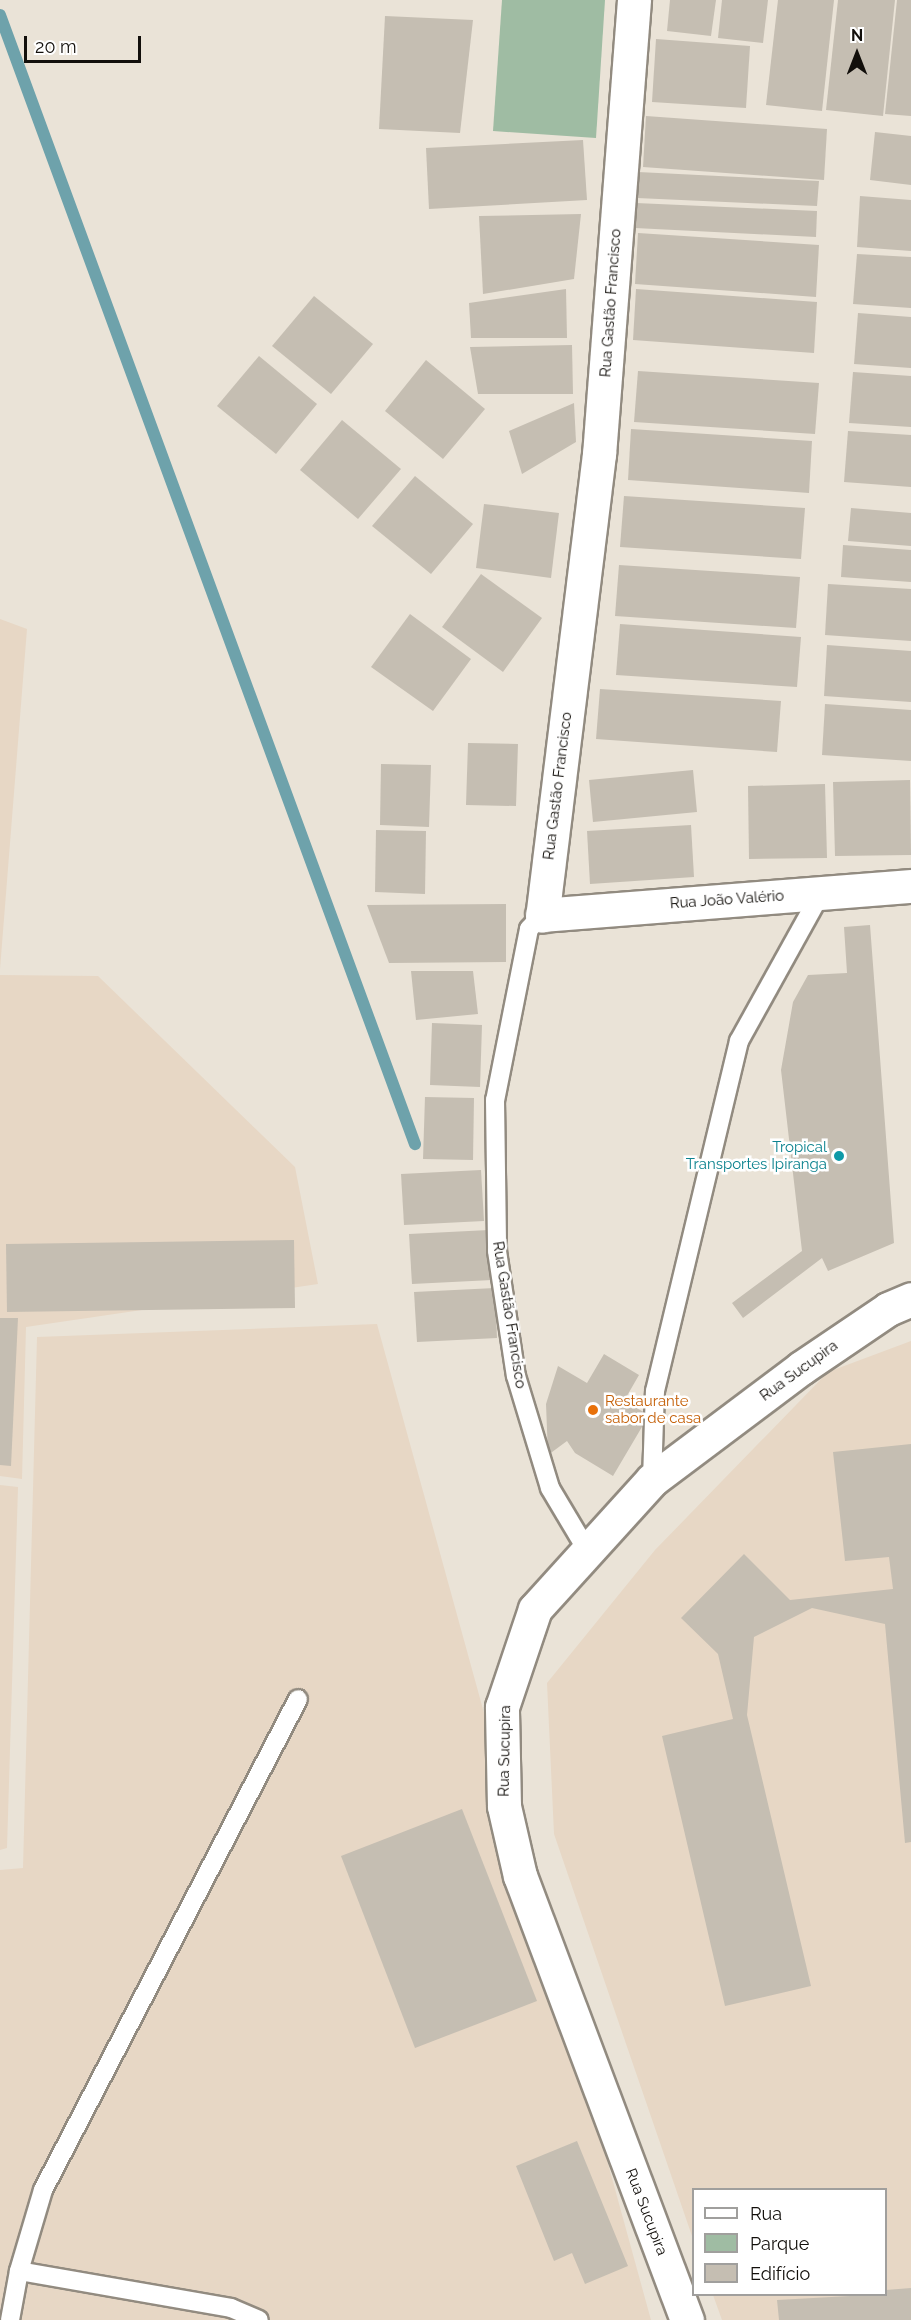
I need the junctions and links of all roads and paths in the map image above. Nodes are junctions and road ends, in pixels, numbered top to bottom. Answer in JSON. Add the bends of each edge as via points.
{"nodes":[{"id":1,"x":634,"y":0,"type":"edge"},
{"id":2,"x":911,"y":886,"type":"edge"},
{"id":3,"x":821,"y":893,"type":"junction"},
{"id":4,"x":542,"y":915,"type":"junction"},
{"id":5,"x":911,"y":1299,"type":"edge"},
{"id":6,"x":652,"y":1480,"type":"junction"},
{"id":7,"x":587,"y":1550,"type":"junction"},
{"id":8,"x":298,"y":1699,"type":"dead end"},
{"id":9,"x":19,"y":2271,"type":"junction"},
{"id":10,"x":10,"y":2320,"type":"edge"},
{"id":11,"x":260,"y":2320,"type":"edge"},
{"id":12,"x":687,"y":2320,"type":"edge"}],
"edges":[{"from":1,"to":4,"type":"street","name":"Rua Gastão Francisco","via":[[599,454]]},
{"from":2,"to":3,"type":"street","name":"Rua João Valério"},
{"from":3,"to":4,"type":"street","name":"Rua João Valério"},
{"from":3,"to":6,"type":"lane","via":[[739,1041],[656,1391]]},
{"from":4,"to":7,"type":"lane","name":"Rua Gastão Francisco","via":[[529,929],[495,1100],[497,1251],[516,1376],[550,1488]]},
{"from":5,"to":6,"type":"street","name":"Rua Sucupira","via":[[888,1309],[801,1368]]},
{"from":6,"to":7,"type":"street","name":"Rua Sucupira"},
{"from":7,"to":12,"type":"street","name":"Rua Sucupira","via":[[535,1609],[502,1707],[504,1806],[520,1876]]},
{"from":8,"to":9,"type":"lane","via":[[43,2190]]},
{"from":9,"to":10,"type":"lane"},
{"from":9,"to":11,"type":"lane","via":[[231,2308]]}]}
